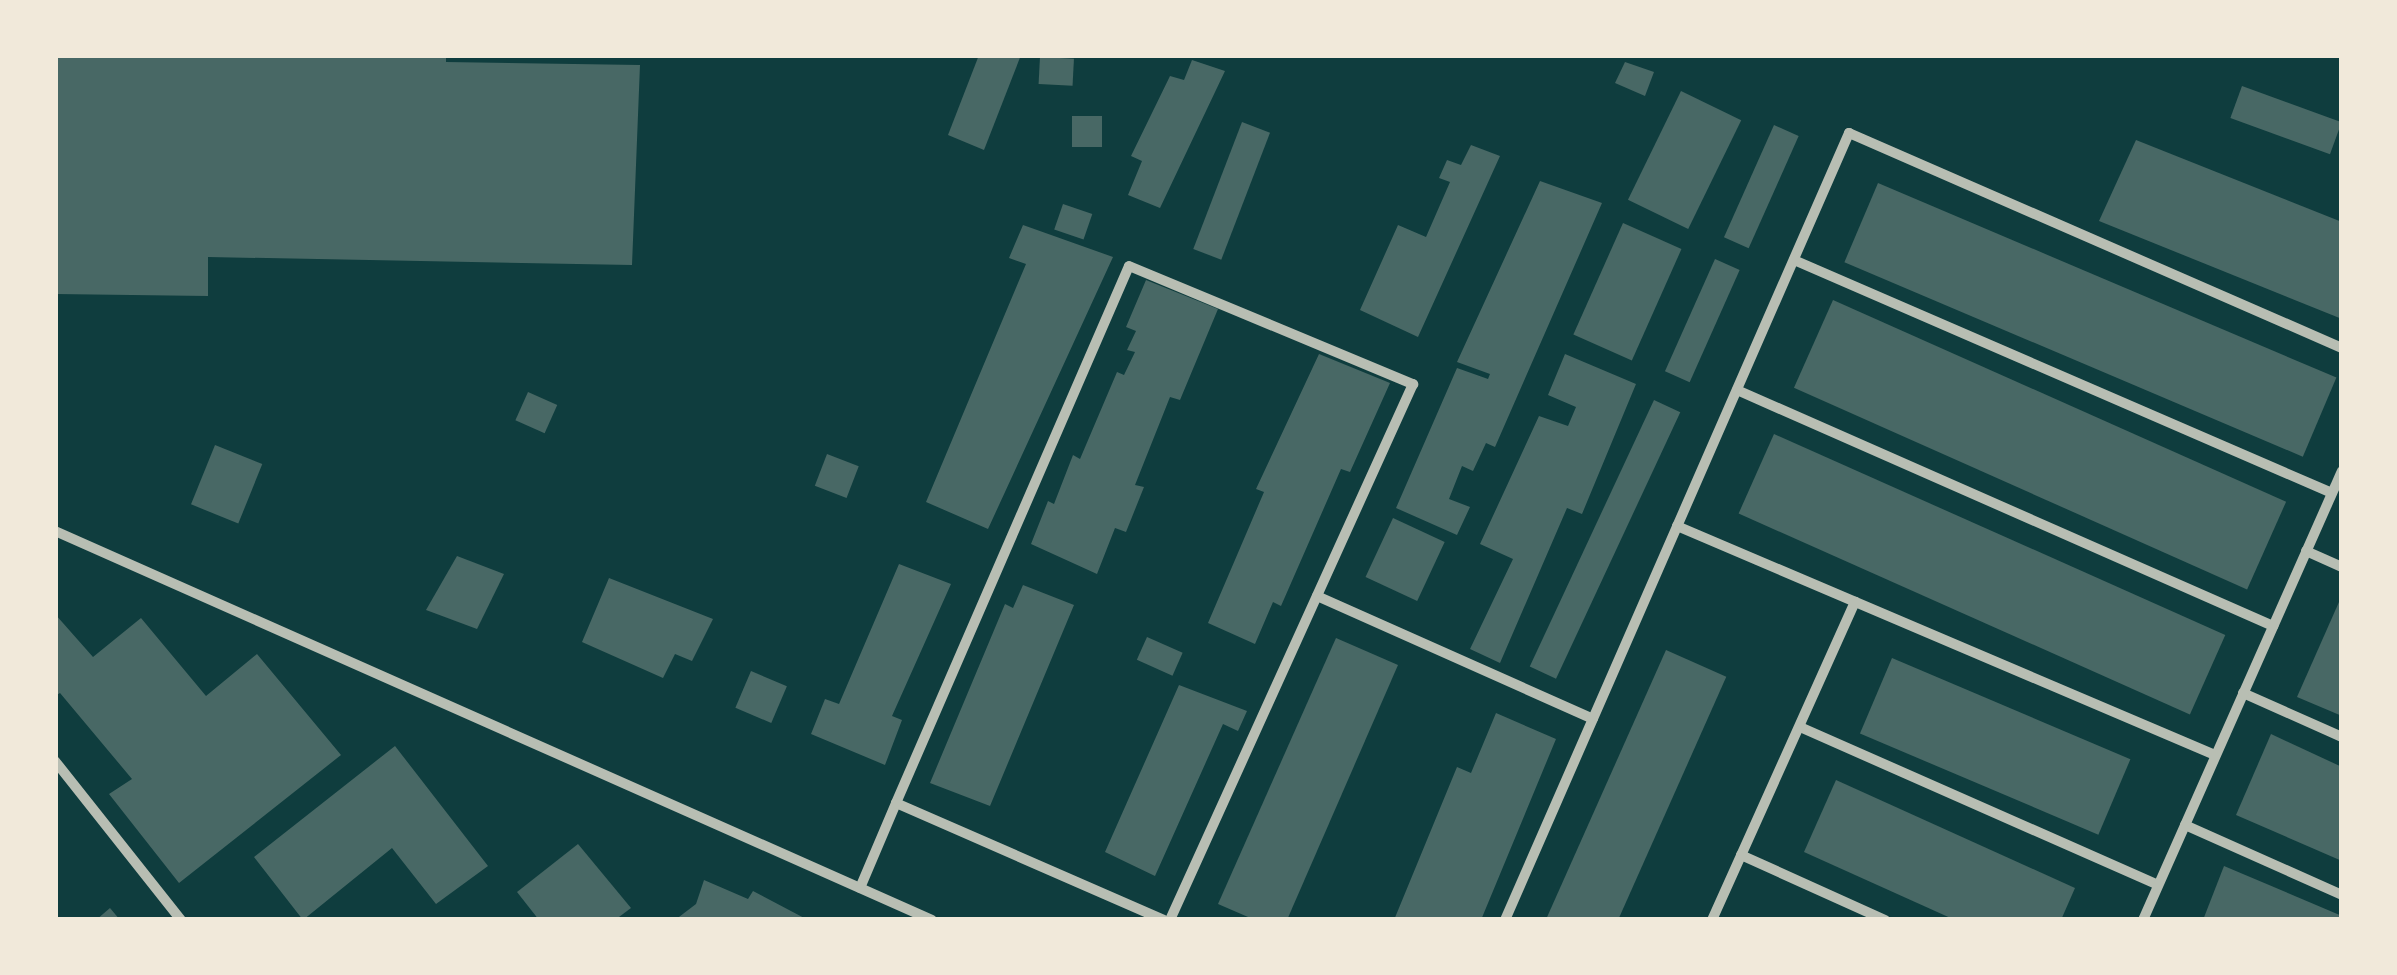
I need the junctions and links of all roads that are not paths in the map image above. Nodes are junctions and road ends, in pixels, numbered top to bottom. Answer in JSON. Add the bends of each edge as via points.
{"nodes":[{"id":1,"x":1794,"y":260,"type":"junction"},
{"id":2,"x":2342,"y":348,"type":"edge"},
{"id":3,"x":1736,"y":390,"type":"junction"},
{"id":4,"x":2342,"y":471,"type":"edge"},
{"id":5,"x":2332,"y":493,"type":"junction"},
{"id":6,"x":1677,"y":526,"type":"junction"},
{"id":7,"x":55,"y":531,"type":"edge"},
{"id":8,"x":2306,"y":551,"type":"junction"},
{"id":9,"x":2342,"y":568,"type":"edge"},
{"id":10,"x":1317,"y":596,"type":"junction"},
{"id":11,"x":1856,"y":602,"type":"junction"},
{"id":12,"x":2273,"y":626,"type":"junction"},
{"id":13,"x":2243,"y":694,"type":"junction"},
{"id":14,"x":1593,"y":719,"type":"junction"},
{"id":15,"x":1800,"y":726,"type":"junction"},
{"id":16,"x":2342,"y":737,"type":"edge"},
{"id":17,"x":2215,"y":755,"type":"junction"},
{"id":18,"x":55,"y":761,"type":"edge"},
{"id":19,"x":896,"y":803,"type":"junction"},
{"id":20,"x":2184,"y":825,"type":"junction"},
{"id":21,"x":1741,"y":856,"type":"junction"},
{"id":22,"x":2158,"y":885,"type":"junction"},
{"id":23,"x":860,"y":888,"type":"junction"},
{"id":24,"x":2342,"y":894,"type":"edge"},
{"id":25,"x":181,"y":920,"type":"edge"},
{"id":26,"x":932,"y":920,"type":"edge"},
{"id":27,"x":1167,"y":920,"type":"edge"},
{"id":28,"x":1506,"y":920,"type":"edge"},
{"id":29,"x":1712,"y":920,"type":"edge"},
{"id":30,"x":1885,"y":920,"type":"edge"},
{"id":31,"x":2142,"y":920,"type":"edge"}],
"edges":[{"from":1,"to":2,"type":"street","via":[[1850,133]]},
{"from":1,"to":3,"type":"street"},
{"from":1,"to":5,"type":"street"},
{"from":3,"to":6,"type":"street"},
{"from":3,"to":12,"type":"street"},
{"from":4,"to":5,"type":"street"},
{"from":5,"to":8,"type":"street"},
{"from":6,"to":11,"type":"street"},
{"from":6,"to":14,"type":"street"},
{"from":7,"to":23,"type":"street"},
{"from":8,"to":9,"type":"street"},
{"from":8,"to":12,"type":"street"},
{"from":10,"to":14,"type":"street"},
{"from":10,"to":19,"type":"street","via":[[1413,384],[1130,266]]},
{"from":10,"to":27,"type":"street"},
{"from":11,"to":15,"type":"street"},
{"from":11,"to":17,"type":"street"},
{"from":12,"to":13,"type":"street"},
{"from":13,"to":16,"type":"street"},
{"from":13,"to":17,"type":"street"},
{"from":14,"to":28,"type":"street"},
{"from":15,"to":21,"type":"street"},
{"from":15,"to":22,"type":"street"},
{"from":17,"to":20,"type":"street"},
{"from":18,"to":25,"type":"street"},
{"from":19,"to":23,"type":"street"},
{"from":19,"to":27,"type":"street"},
{"from":20,"to":22,"type":"street"},
{"from":20,"to":24,"type":"street"},
{"from":21,"to":29,"type":"street"},
{"from":21,"to":30,"type":"street"},
{"from":22,"to":31,"type":"street"},
{"from":23,"to":26,"type":"street"}]}
